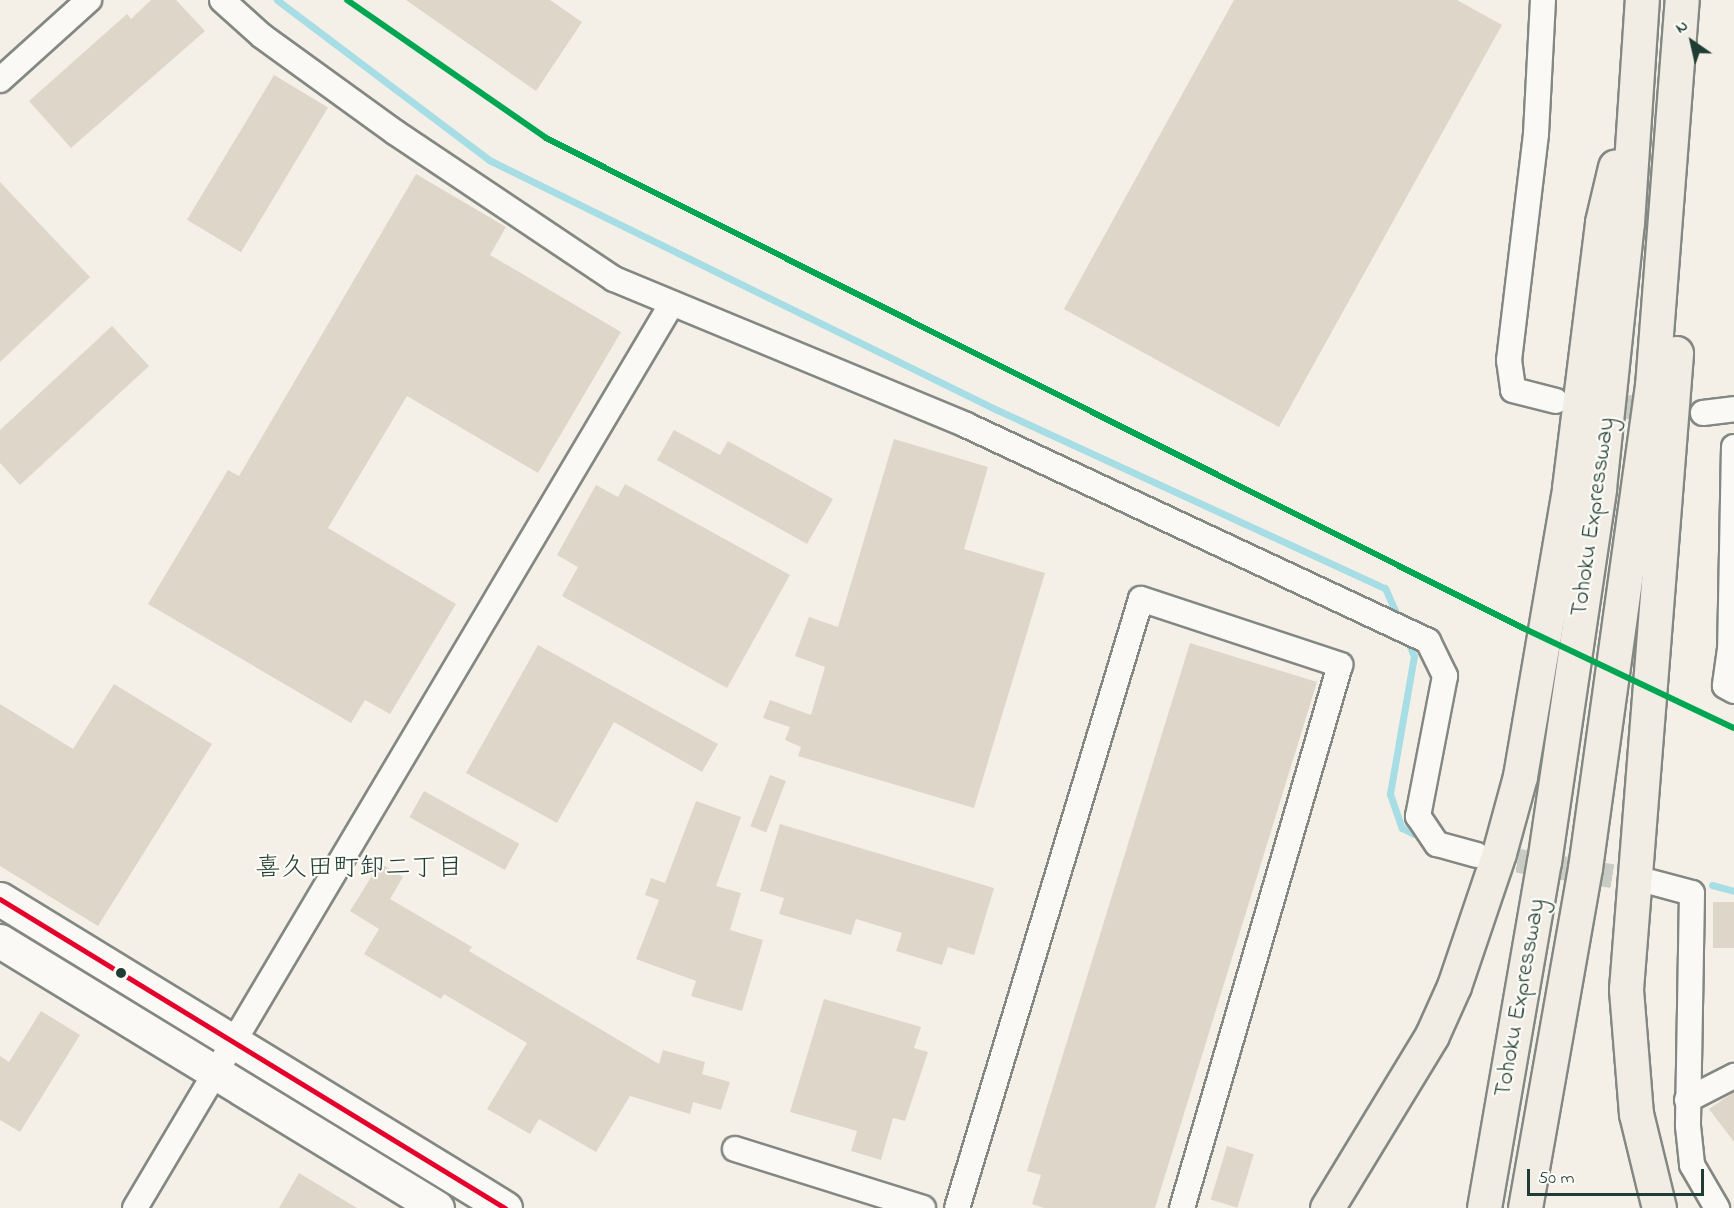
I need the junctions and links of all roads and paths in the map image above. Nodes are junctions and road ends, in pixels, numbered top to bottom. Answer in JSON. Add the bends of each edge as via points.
{"nodes":[{"id":1,"x":89,"y":0,"type":"edge"},
{"id":2,"x":222,"y":0,"type":"edge"},
{"id":3,"x":1543,"y":0,"type":"edge"},
{"id":4,"x":1642,"y":0,"type":"edge"},
{"id":5,"x":1682,"y":0,"type":"edge"},
{"id":6,"x":1678,"y":63,"type":"junction"},
{"id":7,"x":1639,"y":69,"type":"junction"},
{"id":8,"x":0,"y":80,"type":"edge"},
{"id":9,"x":670,"y":305,"type":"junction"},
{"id":10,"x":1556,"y":401,"type":"dead end"},
{"id":11,"x":1734,"y":409,"type":"edge"},
{"id":12,"x":1703,"y":413,"type":"tunnel mouth"},
{"id":13,"x":1734,"y":447,"type":"edge"},
{"id":14,"x":1734,"y":691,"type":"edge"},
{"id":15,"x":1477,"y":855,"type":"tunnel mouth"},
{"id":16,"x":1651,"y":882,"type":"tunnel mouth"},
{"id":17,"x":0,"y":899,"type":"edge"},
{"id":18,"x":0,"y":940,"type":"edge"},
{"id":19,"x":234,"y":1042,"type":"junction"},
{"id":20,"x":216,"y":1072,"type":"junction"},
{"id":21,"x":1734,"y":1076,"type":"edge"},
{"id":22,"x":1687,"y":1100,"type":"junction"},
{"id":23,"x":735,"y":1149,"type":"dead end"},
{"id":24,"x":446,"y":1172,"type":"junction"},
{"id":25,"x":858,"y":1198,"type":"edge"},
{"id":26,"x":430,"y":1206,"type":"edge"},
{"id":27,"x":135,"y":1208,"type":"edge"},
{"id":28,"x":505,"y":1208,"type":"edge"},
{"id":29,"x":923,"y":1208,"type":"edge"},
{"id":30,"x":957,"y":1208,"type":"edge"},
{"id":31,"x":1182,"y":1208,"type":"edge"},
{"id":32,"x":1327,"y":1208,"type":"edge"},
{"id":33,"x":1484,"y":1208,"type":"edge"},
{"id":34,"x":1525,"y":1208,"type":"edge"},
{"id":35,"x":1659,"y":1208,"type":"edge"},
{"id":36,"x":1718,"y":1208,"type":"edge"}],
"edges":[{"from":1,"to":8,"type":"street"},
{"from":2,"to":9,"type":"street","via":[[261,36],[396,133],[614,279]]},
{"from":3,"to":10,"type":"street","via":[[1536,134],[1509,360],[1513,390]]},
{"from":4,"to":7,"type":"highway","name":"Tohoku Expressway"},
{"from":5,"to":6,"type":"highway","name":"Tohoku Expressway"},
{"from":6,"to":34,"type":"highway","name":"Tohoku Expressway","via":[[1652,386],[1636,511],[1585,868]]},
{"from":6,"to":35,"type":"highway","via":[[1682,224],[1675,387],[1626,988],[1636,1114]]},
{"from":7,"to":32,"type":"highway","via":[[1602,222],[1569,488],[1520,776],[1499,853],[1454,986],[1432,1035]]},
{"from":7,"to":33,"type":"highway","name":"Tohoku Expressway","via":[[1599,488],[1545,862]]},
{"from":9,"to":15,"type":"street","via":[[966,425],[1428,641],[1445,676],[1418,816],[1437,844]]},
{"from":9,"to":19,"type":"street"},
{"from":11,"to":12,"type":"street"},
{"from":13,"to":14,"type":"street","via":[[1730,649],[1725,686]]},
{"from":16,"to":22,"type":"street","via":[[1692,893]]},
{"from":17,"to":19,"type":"street"},
{"from":18,"to":20,"type":"street"},
{"from":19,"to":20,"type":"street"},
{"from":19,"to":24,"type":"street"},
{"from":20,"to":26,"type":"street"},
{"from":20,"to":27,"type":"street"},
{"from":21,"to":22,"type":"street"},
{"from":22,"to":36,"type":"street","via":[[1692,1165]]},
{"from":23,"to":25,"type":"street"},
{"from":24,"to":26,"type":"street"},
{"from":24,"to":28,"type":"street"},
{"from":25,"to":29,"type":"street"},
{"from":30,"to":31,"type":"street","via":[[1141,599],[1340,665]]}]}
